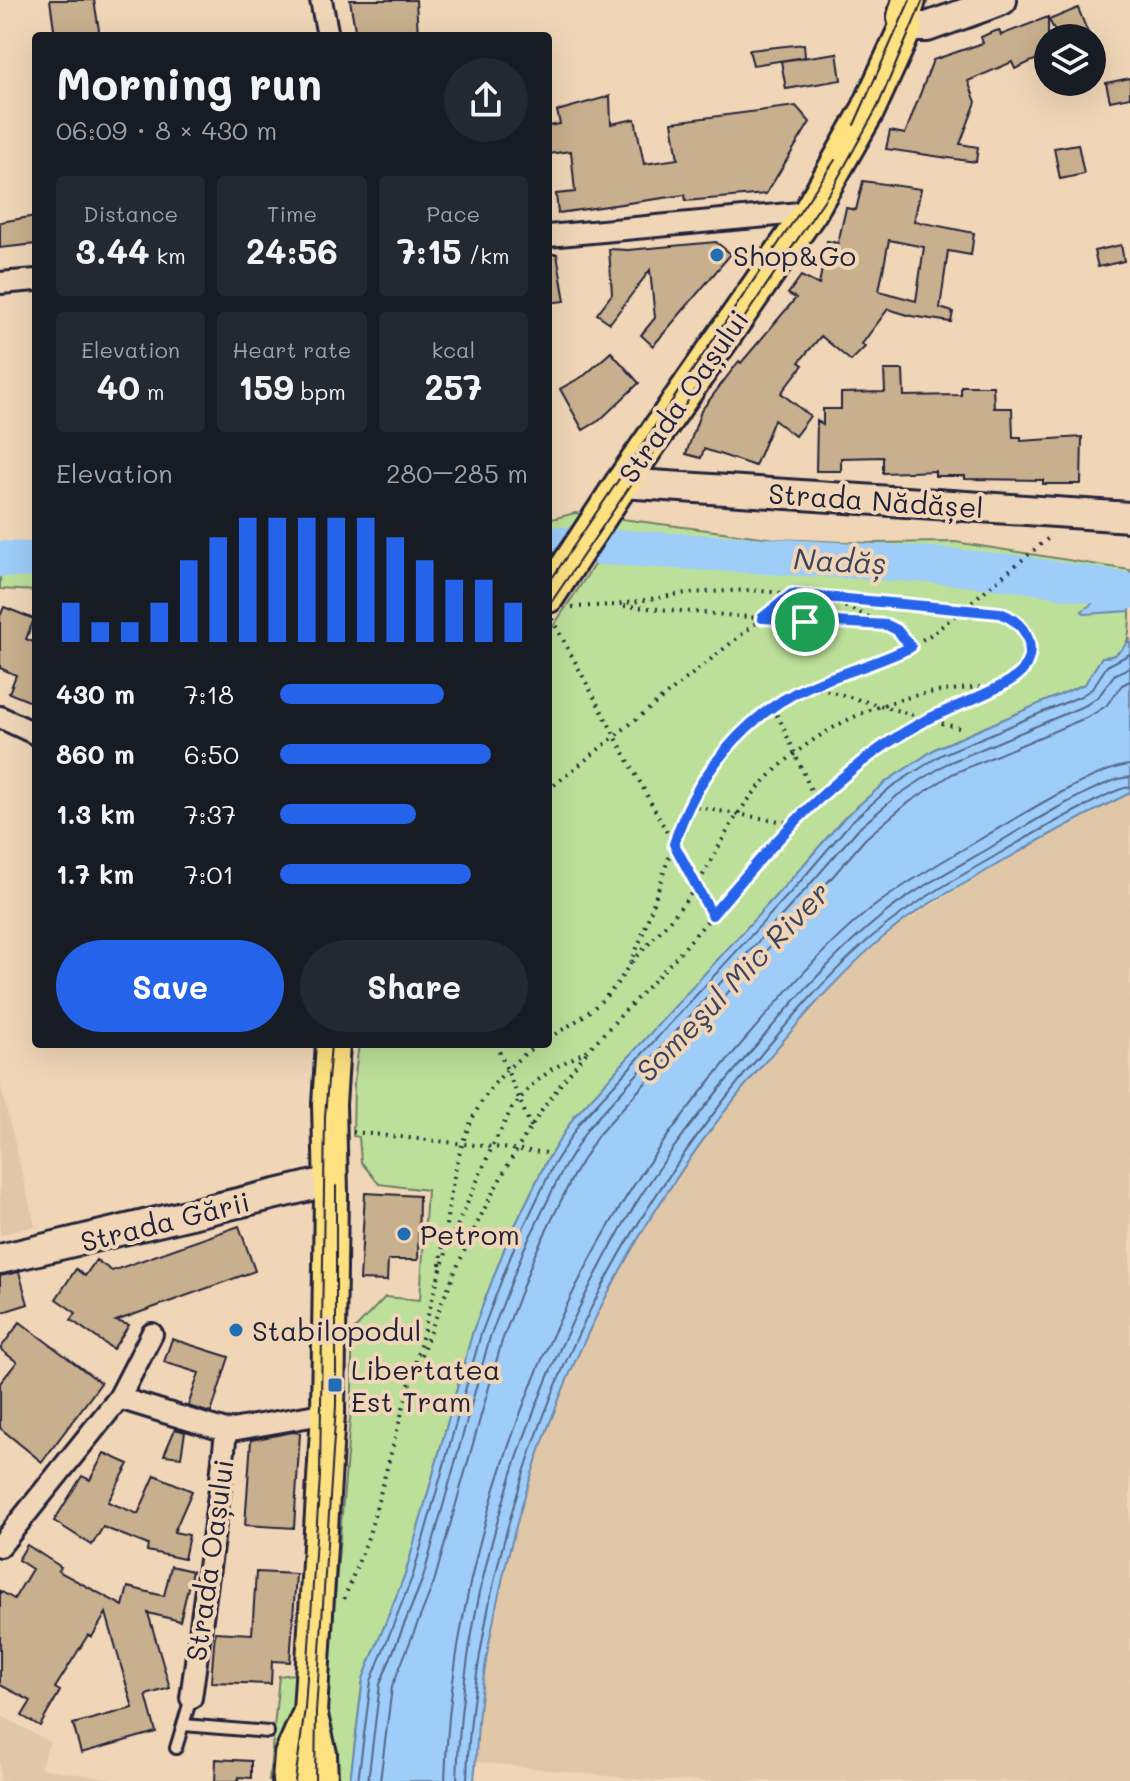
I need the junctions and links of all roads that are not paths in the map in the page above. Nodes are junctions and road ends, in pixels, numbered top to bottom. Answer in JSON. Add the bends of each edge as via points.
{"nodes":[{"id":1,"x":321,"y":0,"type":"edge"},
{"id":2,"x":887,"y":0,"type":"edge"},
{"id":3,"x":928,"y":0,"type":"edge"},
{"id":4,"x":1002,"y":0,"type":"edge"},
{"id":5,"x":908,"y":14,"type":"edge"},
{"id":6,"x":327,"y":32,"type":"edge"},
{"id":7,"x":810,"y":212,"type":"junction"},
{"id":8,"x":552,"y":236,"type":"edge"},
{"id":9,"x":32,"y":280,"type":"edge"},
{"id":10,"x":0,"y":283,"type":"edge"},
{"id":11,"x":617,"y":491,"type":"junction"},
{"id":12,"x":1130,"y":517,"type":"edge"},
{"id":13,"x":554,"y":604,"type":"edge"},
{"id":14,"x":0,"y":717,"type":"edge"},
{"id":15,"x":32,"y":732,"type":"edge"},
{"id":16,"x":333,"y":1048,"type":"edge"},
{"id":17,"x":326,"y":1182,"type":"junction"},
{"id":18,"x":0,"y":1259,"type":"edge"},
{"id":19,"x":152,"y":1334,"type":"dead end"},
{"id":20,"x":119,"y":1398,"type":"junction"},
{"id":21,"x":328,"y":1413,"type":"junction"},
{"id":22,"x":226,"y":1431,"type":"junction"},
{"id":23,"x":0,"y":1546,"type":"edge"},
{"id":24,"x":191,"y":1698,"type":"joint"},
{"id":25,"x":310,"y":1712,"type":"junction"},
{"id":26,"x":184,"y":1725,"type":"junction"},
{"id":27,"x":268,"y":1732,"type":"dead end"},
{"id":28,"x":176,"y":1748,"type":"dead end"},
{"id":29,"x":289,"y":1781,"type":"edge"},
{"id":30,"x":321,"y":1781,"type":"edge"}],
"edges":[{"from":1,"to":6,"type":"street"},
{"from":2,"to":5,"type":"street"},
{"from":3,"to":5,"type":"main road","name":"Strada Oașului","via":[[922,19]]},
{"from":4,"to":5,"type":"street","via":[[912,29]]},
{"from":5,"to":7,"type":"main road","name":"Strada Oașului","via":[[868,110]]},
{"from":7,"to":8,"type":"street"},
{"from":7,"to":11,"type":"main road","name":"Strada Oașului"},
{"from":9,"to":10,"type":"street"},
{"from":11,"to":12,"type":"street","name":"Strada Nădășel"},
{"from":11,"to":13,"type":"main road","name":"Strada Oașului"},
{"from":14,"to":15,"type":"street"},
{"from":16,"to":17,"type":"main road"},
{"from":17,"to":18,"type":"street","name":"Strada Gării"},
{"from":17,"to":21,"type":"main road"},
{"from":19,"to":20,"type":"street"},
{"from":20,"to":22,"type":"street"},
{"from":20,"to":23,"type":"street"},
{"from":21,"to":22,"type":"street","name":"Strada Oașului"},
{"from":21,"to":25,"type":"main road"},
{"from":22,"to":24,"type":"street","name":"Strada Oașului"},
{"from":24,"to":26,"type":"lane"},
{"from":25,"to":29,"type":"main road","via":[[291,1755]]},
{"from":25,"to":30,"type":"main road"},
{"from":26,"to":27,"type":"lane"},
{"from":26,"to":28,"type":"lane"}]}
